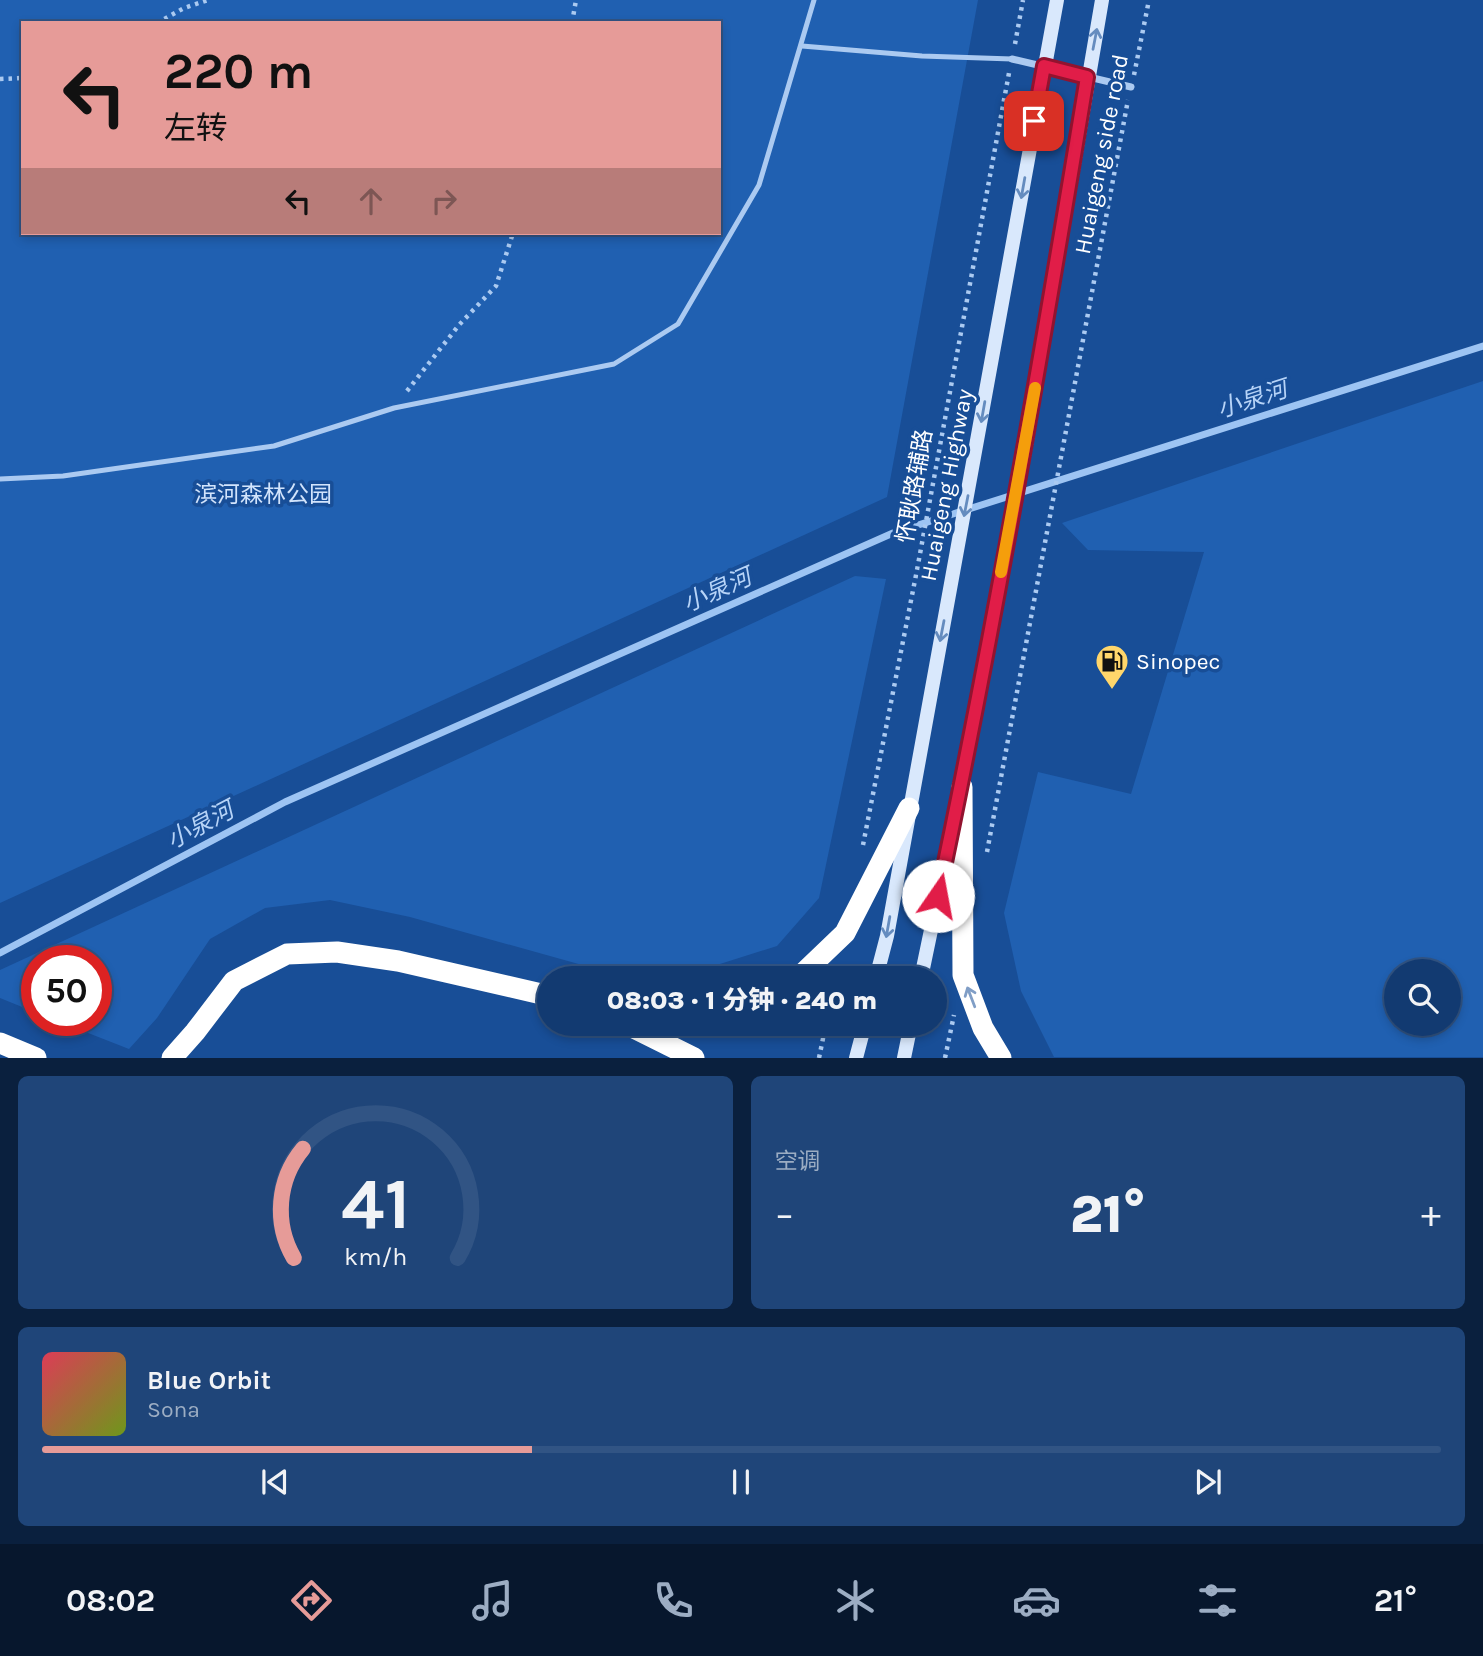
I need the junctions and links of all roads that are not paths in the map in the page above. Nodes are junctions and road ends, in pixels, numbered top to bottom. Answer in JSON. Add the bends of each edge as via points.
{"nodes":[{"id":1,"x":814,"y":0,"type":"edge"},
{"id":2,"x":1057,"y":0,"type":"edge"},
{"id":3,"x":1102,"y":0,"type":"edge"},
{"id":4,"x":802,"y":46,"type":"junction"},
{"id":5,"x":1012,"y":59,"type":"joint"},
{"id":6,"x":1044,"y":66,"type":"junction"},
{"id":7,"x":1087,"y":77,"type":"junction"},
{"id":8,"x":1131,"y":87,"type":"road end"},
{"id":9,"x":0,"y":479,"type":"edge"},
{"id":10,"x":962,"y":787,"type":"junction"},
{"id":11,"x":909,"y":808,"type":"junction"},
{"id":12,"x":811,"y":966,"type":"edge"},
{"id":13,"x":879,"y":966,"type":"edge"},
{"id":14,"x":923,"y":966,"type":"edge"},
{"id":15,"x":537,"y":993,"type":"edge"},
{"id":16,"x":195,"y":1032,"type":"junction"},
{"id":17,"x":650,"y":1036,"type":"edge"},
{"id":18,"x":861,"y":1036,"type":"edge"},
{"id":19,"x":909,"y":1036,"type":"edge"},
{"id":20,"x":0,"y":1043,"type":"edge"},
{"id":21,"x":36,"y":1058,"type":"edge"},
{"id":22,"x":172,"y":1058,"type":"edge"},
{"id":23,"x":190,"y":1058,"type":"edge"},
{"id":24,"x":694,"y":1058,"type":"edge"},
{"id":25,"x":856,"y":1058,"type":"edge"},
{"id":26,"x":904,"y":1058,"type":"edge"},
{"id":27,"x":1001,"y":1058,"type":"edge"}],
"edges":[{"from":1,"to":4,"type":"lane"},
{"from":2,"to":6,"type":"main road","name":"Huaigeng Highway"},
{"from":7,"to":3,"type":"main road","one_way":true},
{"from":4,"to":5,"type":"lane"},
{"from":4,"to":9,"type":"lane","via":[[758,185],[678,324],[614,364],[394,408],[274,446],[63,476]]},
{"from":5,"to":6,"type":"street"},
{"from":6,"to":7,"type":"street"},
{"from":6,"to":11,"type":"main road","name":"Huaigeng Highway","one_way":true},
{"from":7,"to":8,"type":"street"},
{"from":7,"to":10,"type":"main road","via":[[1026,445]]},
{"from":10,"to":14,"type":"main road"},
{"from":27,"to":10,"type":"highway","one_way":true,"via":[[963,975]]},
{"from":11,"to":12,"type":"highway","via":[[845,933]]},
{"from":11,"to":13,"type":"main road","name":"Huaigeng Highway","one_way":true},
{"from":15,"to":16,"type":"highway","via":[[398,961],[337,952],[287,954],[234,981]]},
{"from":16,"to":22,"type":"highway"},
{"from":16,"to":23,"type":"highway"},
{"from":17,"to":24,"type":"highway"},
{"from":18,"to":25,"type":"main road"},
{"from":19,"to":26,"type":"main road"},
{"from":20,"to":21,"type":"highway"}]}
